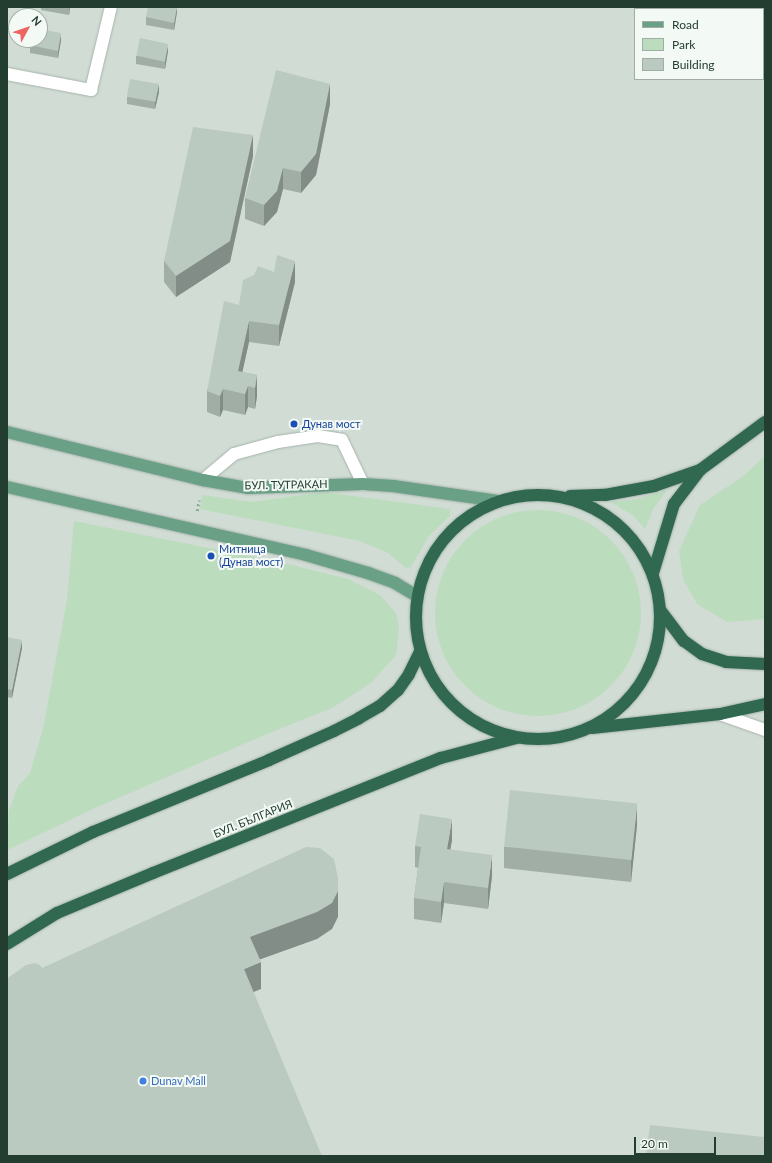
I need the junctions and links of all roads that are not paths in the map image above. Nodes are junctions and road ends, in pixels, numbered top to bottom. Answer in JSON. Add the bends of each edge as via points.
{"nodes":[{"id":1,"x":111,"y":7,"type":"edge"},
{"id":2,"x":7,"y":74,"type":"edge"},
{"id":3,"x":765,"y":422,"type":"edge"},
{"id":4,"x":7,"y":432,"type":"edge"},
{"id":5,"x":700,"y":470,"type":"junction"},
{"id":6,"x":203,"y":480,"type":"junction"},
{"id":7,"x":363,"y":484,"type":"junction"},
{"id":8,"x":7,"y":487,"type":"edge"},
{"id":9,"x":558,"y":496,"type":"junction"},
{"id":10,"x":498,"y":501,"type":"junction"},
{"id":11,"x":652,"y":573,"type":"junction"},
{"id":12,"x":417,"y":596,"type":"junction"},
{"id":13,"x":661,"y":611,"type":"junction"},
{"id":14,"x":420,"y":651,"type":"junction"},
{"id":15,"x":765,"y":664,"type":"edge"},
{"id":16,"x":765,"y":704,"type":"edge"},
{"id":17,"x":720,"y":714,"type":"junction"},
{"id":18,"x":590,"y":728,"type":"junction"},
{"id":19,"x":765,"y":730,"type":"edge"},
{"id":20,"x":517,"y":738,"type":"junction"},
{"id":21,"x":7,"y":874,"type":"edge"},
{"id":22,"x":7,"y":944,"type":"edge"}],
"edges":[{"from":1,"to":2,"type":"lane","via":[[91,90]]},
{"from":3,"to":5,"type":"highway"},
{"from":4,"to":6,"type":"main road","name":"БУЛ. ТУТРАКАН"},
{"from":5,"to":9,"type":"highway","via":[[654,486],[605,495]]},
{"from":5,"to":11,"type":"highway","via":[[674,504]]},
{"from":6,"to":7,"type":"main road","name":"БУЛ. ТУТРАКАН","via":[[248,488]]},
{"from":6,"to":7,"type":"lane","via":[[234,454],[278,442],[318,436],[342,440]]},
{"from":7,"to":10,"type":"main road","name":"БУЛ. ТУТРАКАН","via":[[415,488]]},
{"from":8,"to":12,"type":"main road","via":[[306,555],[368,573],[395,583]]},
{"from":9,"to":10,"type":"highway","via":[[528,494]]},
{"from":9,"to":11,"type":"highway","via":[[588,505],[616,522],[637,545]]},
{"from":10,"to":12,"type":"highway","via":[[469,515],[445,537],[427,565]]},
{"from":11,"to":13,"type":"highway"},
{"from":12,"to":14,"type":"highway","via":[[416,624]]},
{"from":13,"to":15,"type":"highway","via":[[684,640],[702,654],[726,662]]},
{"from":13,"to":18,"type":"highway","via":[[657,647],[644,680],[620,708]]},
{"from":14,"to":20,"type":"highway","via":[[434,682],[456,708],[484,727]]},
{"from":14,"to":21,"type":"highway","via":[[398,690],[380,706],[358,718],[269,760],[93,832]]},
{"from":16,"to":17,"type":"highway"},
{"from":17,"to":18,"type":"highway"},
{"from":17,"to":19,"type":"lane"},
{"from":18,"to":20,"type":"highway","via":[[554,739]]},
{"from":20,"to":22,"type":"highway","name":"БУЛ. БЪЛГАРИЯ","via":[[441,758],[153,873],[57,913]]}]}
